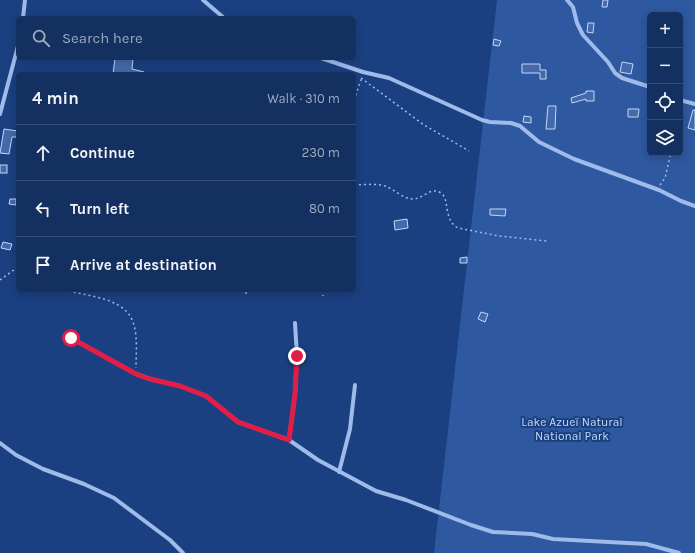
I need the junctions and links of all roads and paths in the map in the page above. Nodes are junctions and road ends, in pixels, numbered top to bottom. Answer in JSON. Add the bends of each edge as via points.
{"nodes":[{"id":1,"x":25,"y":0,"type":"edge"},
{"id":2,"x":203,"y":0,"type":"edge"},
{"id":3,"x":566,"y":0,"type":"edge"},
{"id":4,"x":23,"y":16,"type":"edge"},
{"id":5,"x":222,"y":16,"type":"edge"},
{"id":6,"x":16,"y":54,"type":"edge"},
{"id":7,"x":327,"y":60,"type":"edge"},
{"id":8,"x":363,"y":72,"type":"junction"},
{"id":9,"x":362,"y":78,"type":"junction"},
{"id":10,"x":647,"y":86,"type":"edge"},
{"id":11,"x":356,"y":94,"type":"edge"},
{"id":12,"x":683,"y":101,"type":"edge"},
{"id":13,"x":695,"y":104,"type":"edge"},
{"id":14,"x":0,"y":114,"type":"edge"},
{"id":15,"x":470,"y":151,"type":"dead end"},
{"id":16,"x":670,"y":156,"type":"edge"},
{"id":17,"x":356,"y":185,"type":"edge"},
{"id":18,"x":658,"y":190,"type":"junction"},
{"id":19,"x":695,"y":206,"type":"edge"},
{"id":20,"x":547,"y":241,"type":"dead end"},
{"id":21,"x":16,"y":268,"type":"edge"},
{"id":22,"x":0,"y":280,"type":"edge"},
{"id":23,"x":73,"y":292,"type":"edge"},
{"id":24,"x":322,"y":292,"type":"edge"},
{"id":25,"x":323,"y":296,"type":"dead end"},
{"id":26,"x":295,"y":323,"type":"dead end"},
{"id":27,"x":71,"y":338,"type":"dead end"},
{"id":28,"x":136,"y":374,"type":"junction"},
{"id":29,"x":355,"y":384,"type":"dead end"},
{"id":30,"x":289,"y":440,"type":"junction"},
{"id":31,"x":0,"y":443,"type":"edge"},
{"id":32,"x":339,"y":472,"type":"junction"},
{"id":33,"x":183,"y":553,"type":"edge"},
{"id":34,"x":679,"y":553,"type":"edge"}],
"edges":[{"from":1,"to":4,"type":"street"},
{"from":2,"to":5,"type":"street"},
{"from":3,"to":10,"type":"street","via":[[573,7],[583,36],[604,57],[615,73]]},
{"from":6,"to":14,"type":"street"},
{"from":7,"to":8,"type":"street"},
{"from":8,"to":9,"type":"path"},
{"from":8,"to":18,"type":"street","via":[[389,78],[482,120],[520,126],[539,142],[560,152]]},
{"from":9,"to":11,"type":"path"},
{"from":9,"to":15,"type":"path","via":[[424,125]]},
{"from":12,"to":13,"type":"street"},
{"from":16,"to":18,"type":"path","via":[[665,178]]},
{"from":17,"to":20,"type":"path","via":[[384,185],[410,199],[436,191],[442,193],[450,220],[458,228]]},
{"from":18,"to":19,"type":"street"},
{"from":21,"to":22,"type":"path"},
{"from":23,"to":28,"type":"path","via":[[115,303],[128,312],[136,334]]},
{"from":24,"to":25,"type":"path"},
{"from":26,"to":30,"type":"street","via":[[297,356]]},
{"from":27,"to":28,"type":"street"},
{"from":28,"to":30,"type":"street","via":[[195,391],[206,396],[238,422]]},
{"from":29,"to":32,"type":"street","via":[[350,429]]},
{"from":30,"to":32,"type":"street"},
{"from":31,"to":33,"type":"street","via":[[43,469],[114,498],[170,540]]},
{"from":32,"to":34,"type":"street","via":[[376,491],[493,532],[532,534],[552,539],[646,544]]}]}
